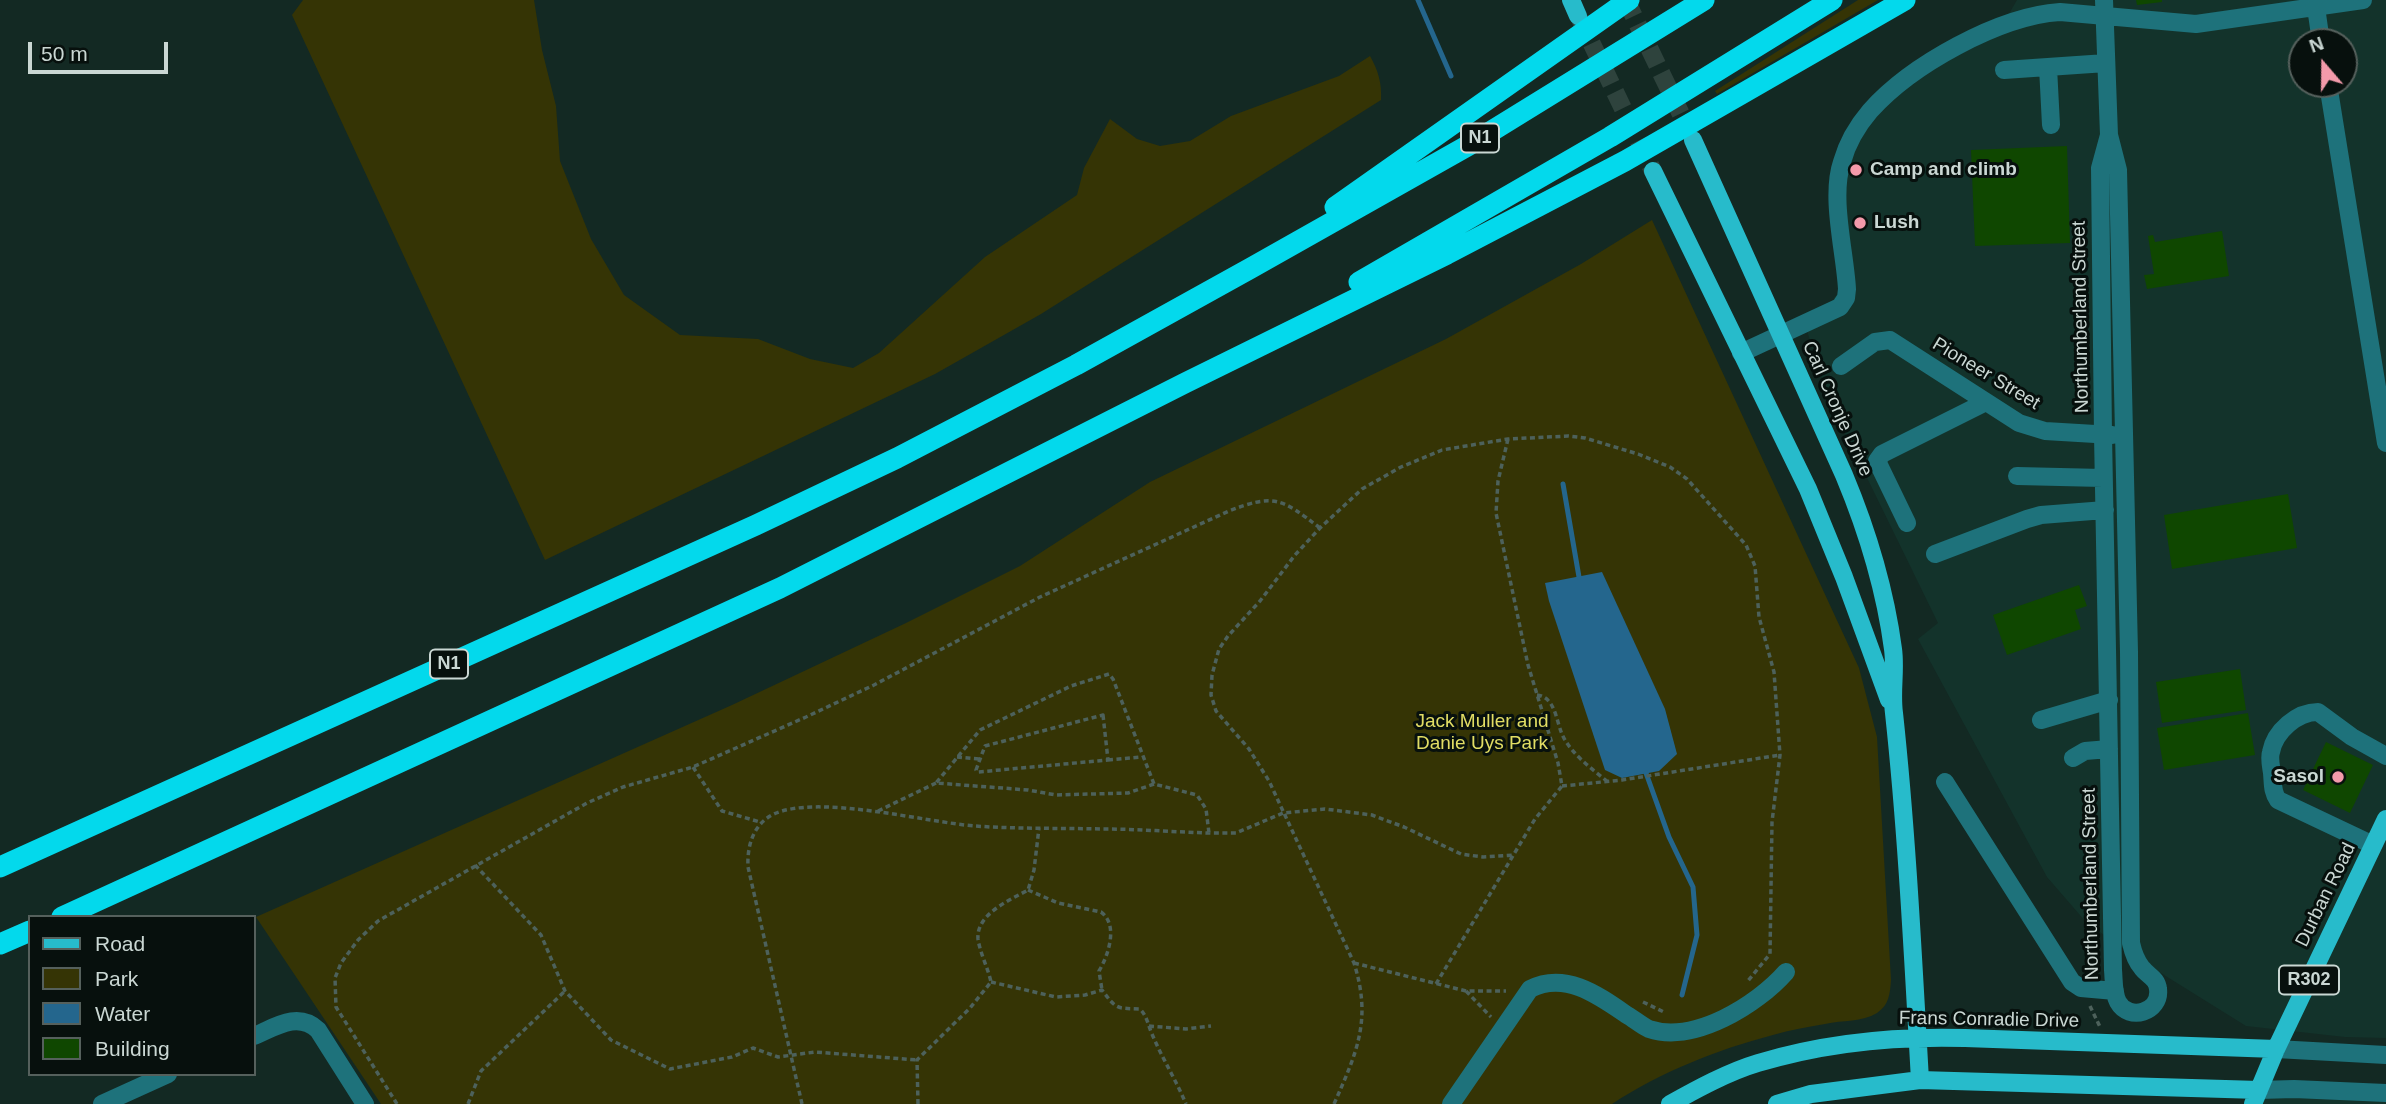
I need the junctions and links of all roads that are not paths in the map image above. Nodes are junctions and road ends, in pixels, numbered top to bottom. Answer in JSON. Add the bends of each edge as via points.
{"nodes":[{"id":1,"x":1629,"y":0,"type":"edge"},
{"id":2,"x":1704,"y":0,"type":"edge"},
{"id":3,"x":1832,"y":0,"type":"edge"},
{"id":4,"x":1905,"y":0,"type":"edge"},
{"id":5,"x":2363,"y":0,"type":"edge"},
{"id":6,"x":2315,"y":4,"type":"edge"},
{"id":7,"x":2104,"y":8,"type":"edge"},
{"id":8,"x":2319,"y":28,"type":"edge"},
{"id":9,"x":2106,"y":63,"type":"junction"},
{"id":10,"x":2048,"y":67,"type":"junction"},
{"id":11,"x":2004,"y":70,"type":"dead end"},
{"id":12,"x":2330,"y":98,"type":"edge"},
{"id":13,"x":2051,"y":125,"type":"dead end"},
{"id":14,"x":2109,"y":135,"type":"junction"},
{"id":15,"x":1693,"y":139,"type":"tunnel mouth"},
{"id":16,"x":1653,"y":170,"type":"tunnel mouth"},
{"id":17,"x":1251,"y":268,"type":"junction"},
{"id":18,"x":1781,"y":334,"type":"junction"},
{"id":19,"x":1741,"y":353,"type":"junction"},
{"id":20,"x":1841,"y":366,"type":"dead end"},
{"id":21,"x":1185,"y":383,"type":"junction"},
{"id":22,"x":1986,"y":402,"type":"junction"},
{"id":23,"x":2103,"y":435,"type":"junction"},
{"id":24,"x":2123,"y":435,"type":"junction"},
{"id":25,"x":2386,"y":443,"type":"edge"},
{"id":26,"x":2017,"y":476,"type":"dead end"},
{"id":27,"x":2103,"y":478,"type":"junction"},
{"id":28,"x":2105,"y":510,"type":"junction"},
{"id":29,"x":1907,"y":523,"type":"dead end"},
{"id":30,"x":1935,"y":554,"type":"dead end"},
{"id":31,"x":2109,"y":700,"type":"junction"},
{"id":32,"x":1893,"y":710,"type":"junction"},
{"id":33,"x":2041,"y":720,"type":"dead end"},
{"id":34,"x":2109,"y":750,"type":"junction"},
{"id":35,"x":2386,"y":756,"type":"edge"},
{"id":36,"x":2073,"y":758,"type":"dead end"},
{"id":37,"x":1945,"y":782,"type":"dead end"},
{"id":38,"x":2386,"y":820,"type":"edge"},
{"id":39,"x":2373,"y":845,"type":"junction"},
{"id":40,"x":0,"y":867,"type":"edge"},
{"id":41,"x":66,"y":915,"type":"edge"},
{"id":42,"x":28,"y":932,"type":"edge"},
{"id":43,"x":0,"y":944,"type":"edge"},
{"id":44,"x":1786,"y":972,"type":"dead end"},
{"id":45,"x":2115,"y":991,"type":"junction"},
{"id":46,"x":256,"y":1035,"type":"edge"},
{"id":47,"x":1917,"y":1037,"type":"junction"},
{"id":48,"x":2276,"y":1049,"type":"junction"},
{"id":49,"x":2386,"y":1055,"type":"edge"},
{"id":50,"x":165,"y":1076,"type":"edge"},
{"id":51,"x":1920,"y":1080,"type":"junction"},
{"id":52,"x":2386,"y":1093,"type":"edge"},
{"id":53,"x":2256,"y":1097,"type":"edge"},
{"id":54,"x":102,"y":1104,"type":"edge"},
{"id":55,"x":365,"y":1104,"type":"edge"},
{"id":56,"x":1451,"y":1104,"type":"edge"},
{"id":57,"x":1670,"y":1104,"type":"edge"},
{"id":58,"x":1777,"y":1104,"type":"edge"}],
"edges":[{"from":1,"to":17,"type":"highway"},
{"from":2,"to":17,"type":"highway","number":"N1","via":[[1469,145]]},
{"from":3,"to":21,"type":"highway","via":[[1599,144]]},
{"from":4,"to":21,"type":"highway","via":[[1625,161]]},
{"from":5,"to":6,"type":"street"},
{"from":6,"to":7,"type":"street","via":[[2196,24]]},
{"from":6,"to":8,"type":"street"},
{"from":7,"to":9,"type":"street","name":"Northumberland Street"},
{"from":7,"to":18,"type":"street","via":[[2020,18],[1984,33],[1894,89],[1870,111],[1841,163],[1837,189],[1846,298],[1840,307]]},
{"from":9,"to":10,"type":"street"},
{"from":9,"to":14,"type":"street","name":"Northumberland Street"},
{"from":10,"to":11,"type":"street"},
{"from":10,"to":13,"type":"street"},
{"from":12,"to":25,"type":"street"},
{"from":14,"to":23,"type":"street","name":"Northumberland Street","via":[[2101,168]]},
{"from":14,"to":24,"type":"street","name":"Northumberland Street","via":[[2118,170]]},
{"from":15,"to":18,"type":"main road","name":"Carl Cronje Drive"},
{"from":16,"to":19,"type":"main road","name":"Carl Cronje Drive"},
{"from":17,"to":40,"type":"highway","number":"N1","via":[[897,458]]},
{"from":18,"to":19,"type":"street"},
{"from":18,"to":32,"type":"main road","name":"Carl Cronje Drive","via":[[1848,484],[1875,565],[1894,651]]},
{"from":19,"to":32,"type":"main road","name":"Carl Cronje Drive","via":[[1808,489]]},
{"from":20,"to":22,"type":"street","name":"Pioneer Street","via":[[1875,342],[1890,340]]},
{"from":21,"to":41,"type":"highway","via":[[780,588]]},
{"from":22,"to":23,"type":"street","name":"Pioneer Street","via":[[2019,423],[2045,431]]},
{"from":22,"to":29,"type":"street","via":[[1882,454],[1877,461]]},
{"from":23,"to":24,"type":"street","name":"Pioneer Street"},
{"from":23,"to":27,"type":"street","name":"Northumberland Street"},
{"from":24,"to":45,"type":"street","name":"Northumberland Street","via":[[2132,943],[2139,964],[2157,983],[2158,995],[2151,1008],[2138,1014],[2124,1010]]},
{"from":26,"to":27,"type":"street"},
{"from":27,"to":28,"type":"street","name":"Northumberland Street"},
{"from":28,"to":30,"type":"street","via":[[2027,519]]},
{"from":28,"to":31,"type":"street","name":"Northumberland Street"},
{"from":31,"to":33,"type":"street"},
{"from":31,"to":34,"type":"street","name":"Northumberland Street"},
{"from":32,"to":47,"type":"main road","name":"Carl Cronje Drive"},
{"from":34,"to":36,"type":"street","via":[[2085,751]]},
{"from":34,"to":45,"type":"street","name":"Northumberland Street"},
{"from":35,"to":39,"type":"street","via":[[2318,712],[2292,719],[2270,755],[2278,800]]},
{"from":37,"to":45,"type":"street","via":[[2072,982],[2081,988]]},
{"from":38,"to":39,"type":"main road","name":"Durban Road","number":"R302"},
{"from":39,"to":48,"type":"main road","name":"Durban Road","number":"R302"},
{"from":42,"to":43,"type":"highway"},
{"from":44,"to":56,"type":"street","via":[[1776,984],[1724,1019],[1674,1034],[1648,1028],[1573,984],[1542,983],[1530,989]]},
{"from":46,"to":55,"type":"street","via":[[282,1023],[311,1023]]},
{"from":47,"to":48,"type":"main road","name":"Frans Conradie Drive"},
{"from":47,"to":51,"type":"main road","name":"Carl Cronje Drive"},
{"from":47,"to":57,"type":"main road","name":"Frans Conradie Drive","via":[[1792,1054],[1755,1064]]},
{"from":48,"to":49,"type":"street"},
{"from":48,"to":53,"type":"main road","name":"Durban Road","number":"R302"},
{"from":50,"to":54,"type":"street"},
{"from":51,"to":53,"type":"main road"},
{"from":51,"to":58,"type":"main road","via":[[1811,1094]]},
{"from":52,"to":53,"type":"street","via":[[2294,1089]]}]}
